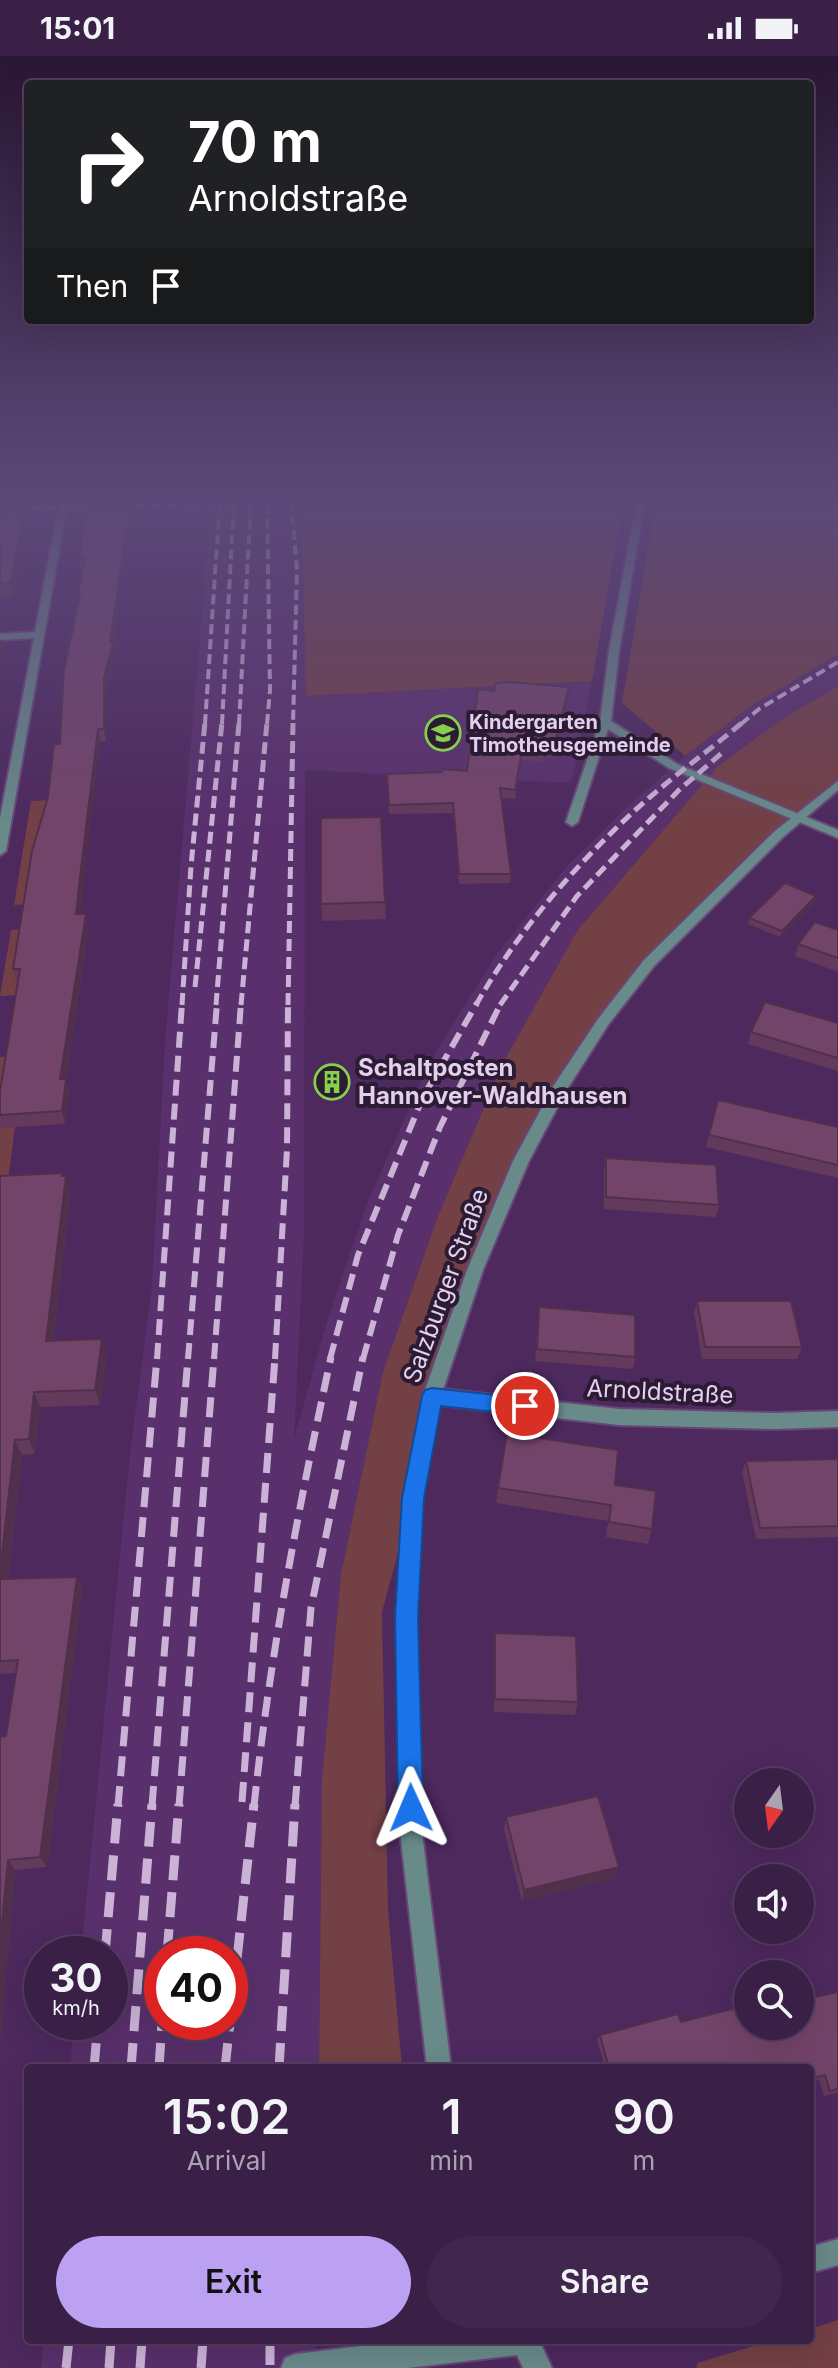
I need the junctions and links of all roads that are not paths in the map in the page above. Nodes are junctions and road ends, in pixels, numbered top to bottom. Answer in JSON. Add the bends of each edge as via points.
{"nodes":[{"id":1,"x":46,"y":608,"type":"edge"},
{"id":2,"x":622,"y":608,"type":"edge"},
{"id":3,"x":41,"y":635,"type":"junction"},
{"id":4,"x":0,"y":637,"type":"edge"},
{"id":5,"x":605,"y":722,"type":"junction"},
{"id":6,"x":838,"y":784,"type":"edge"},
{"id":7,"x":797,"y":818,"type":"junction"},
{"id":8,"x":572,"y":822,"type":"dead end"},
{"id":9,"x":838,"y":834,"type":"edge"},
{"id":10,"x":0,"y":851,"type":"edge"},
{"id":11,"x":432,"y":1396,"type":"junction"},
{"id":12,"x":838,"y":1419,"type":"edge"},
{"id":13,"x":439,"y":2064,"type":"edge"},
{"id":14,"x":838,"y":2252,"type":"edge"},
{"id":15,"x":814,"y":2259,"type":"edge"},
{"id":16,"x":491,"y":2344,"type":"edge"},
{"id":17,"x":526,"y":2344,"type":"edge"},
{"id":18,"x":295,"y":2368,"type":"edge"},
{"id":19,"x":538,"y":2368,"type":"edge"}],
"edges":[{"from":1,"to":3,"type":"street"},
{"from":2,"to":5,"type":"street"},
{"from":3,"to":4,"type":"street"},
{"from":3,"to":10,"type":"street"},
{"from":5,"to":7,"type":"street","via":[[673,766]]},
{"from":5,"to":8,"type":"street"},
{"from":6,"to":7,"type":"street","name":"Salzburger Straße"},
{"from":7,"to":9,"type":"street"},
{"from":7,"to":11,"type":"street","name":"Salzburger Straße","via":[[649,963],[559,1089],[521,1161],[475,1270]]},
{"from":11,"to":12,"type":"street","name":"Arnoldstraße","via":[[619,1417]]},
{"from":11,"to":13,"type":"street","name":"Salzburger Straße","via":[[413,1498],[406,1617],[412,1840]]},
{"from":14,"to":15,"type":"street"},
{"from":16,"to":18,"type":"street"},
{"from":17,"to":19,"type":"street"}]}
